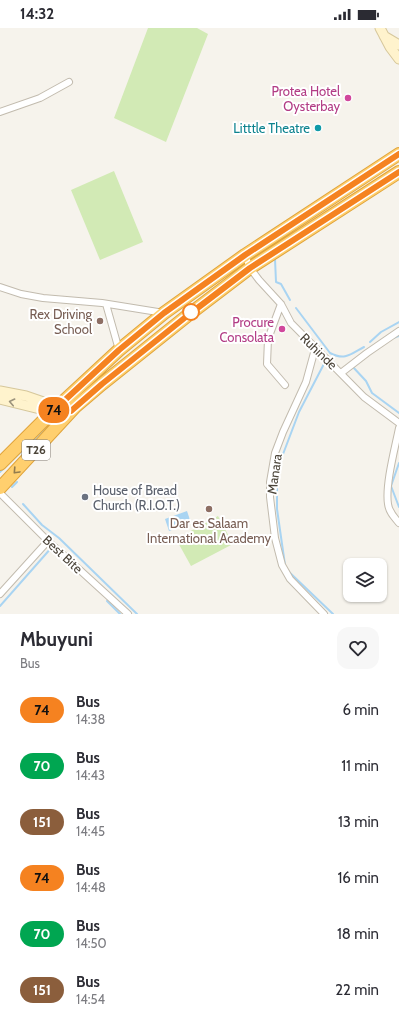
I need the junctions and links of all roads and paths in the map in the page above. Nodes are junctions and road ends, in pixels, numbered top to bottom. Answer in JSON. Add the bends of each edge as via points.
{"nodes":[{"id":1,"x":381,"y":32,"type":"edge"},
{"id":2,"x":399,"y":46,"type":"edge"},
{"id":3,"x":399,"y":59,"type":"edge"},
{"id":4,"x":69,"y":82,"type":"dead end"},
{"id":5,"x":0,"y":112,"type":"edge"},
{"id":6,"x":399,"y":154,"type":"edge"},
{"id":7,"x":399,"y":172,"type":"edge"},
{"id":8,"x":245,"y":255,"type":"junction"},
{"id":9,"x":250,"y":268,"type":"junction"},
{"id":10,"x":0,"y":287,"type":"edge"},
{"id":11,"x":106,"y":304,"type":"junction"},
{"id":12,"x":281,"y":304,"type":"junction"},
{"id":13,"x":164,"y":313,"type":"junction"},
{"id":14,"x":399,"y":331,"type":"edge"},
{"id":15,"x":315,"y":349,"type":"junction"},
{"id":16,"x":119,"y":350,"type":"junction"},
{"id":17,"x":341,"y":374,"type":"junction"},
{"id":18,"x":285,"y":385,"type":"dead end"},
{"id":19,"x":0,"y":391,"type":"edge"},
{"id":20,"x":0,"y":399,"type":"edge"},
{"id":21,"x":55,"y":409,"type":"junction"},
{"id":22,"x":71,"y":411,"type":"junction"},
{"id":23,"x":399,"y":423,"type":"edge"},
{"id":24,"x":399,"y":428,"type":"edge"},
{"id":25,"x":0,"y":464,"type":"edge"},
{"id":26,"x":0,"y":488,"type":"edge"},
{"id":27,"x":0,"y":493,"type":"edge"},
{"id":28,"x":399,"y":523,"type":"edge"},
{"id":29,"x":48,"y":540,"type":"junction"},
{"id":30,"x":0,"y":594,"type":"edge"},
{"id":31,"x":128,"y":614,"type":"edge"},
{"id":32,"x":324,"y":614,"type":"edge"}],
"edges":[{"from":1,"to":2,"type":"street"},
{"from":1,"to":3,"type":"street"},
{"from":4,"to":5,"type":"street","via":[[40,98]]},
{"from":6,"to":8,"type":"highway","number":"T26"},
{"from":7,"to":9,"type":"highway","number":"T26"},
{"from":8,"to":9,"type":"street","name":"Ruhinde"},
{"from":8,"to":13,"type":"highway","number":"T26"},
{"from":9,"to":12,"type":"street","name":"Ruhinde"},
{"from":9,"to":22,"type":"highway","number":"T26"},
{"from":10,"to":11,"type":"street","via":[[43,298]]},
{"from":11,"to":13,"type":"street"},
{"from":11,"to":16,"type":"street"},
{"from":12,"to":15,"type":"street","name":"Ruhinde","via":[[291,323]]},
{"from":12,"to":18,"type":"street","via":[[268,339],[267,364]]},
{"from":13,"to":16,"type":"highway","number":"T26"},
{"from":14,"to":17,"type":"street"},
{"from":15,"to":17,"type":"street","name":"Ruhinde"},
{"from":15,"to":32,"type":"street","name":"Manara","via":[[306,382],[275,454],[270,497],[275,538],[282,566]]},
{"from":16,"to":21,"type":"highway","number":"T26"},
{"from":17,"to":23,"type":"street","name":"Ruhinde"},
{"from":19,"to":21,"type":"street","via":[[26,396]]},
{"from":21,"to":20,"type":"street","one_way":true},
{"from":21,"to":22,"type":"street"},
{"from":21,"to":25,"type":"highway","number":"T26"},
{"from":22,"to":26,"type":"highway","number":"T26","one_way":true},
{"from":24,"to":28,"type":"street","via":[[388,505]]},
{"from":27,"to":29,"type":"street","name":"Best Bite"},
{"from":29,"to":30,"type":"street"},
{"from":29,"to":31,"type":"street","name":"Best Bite"}]}
